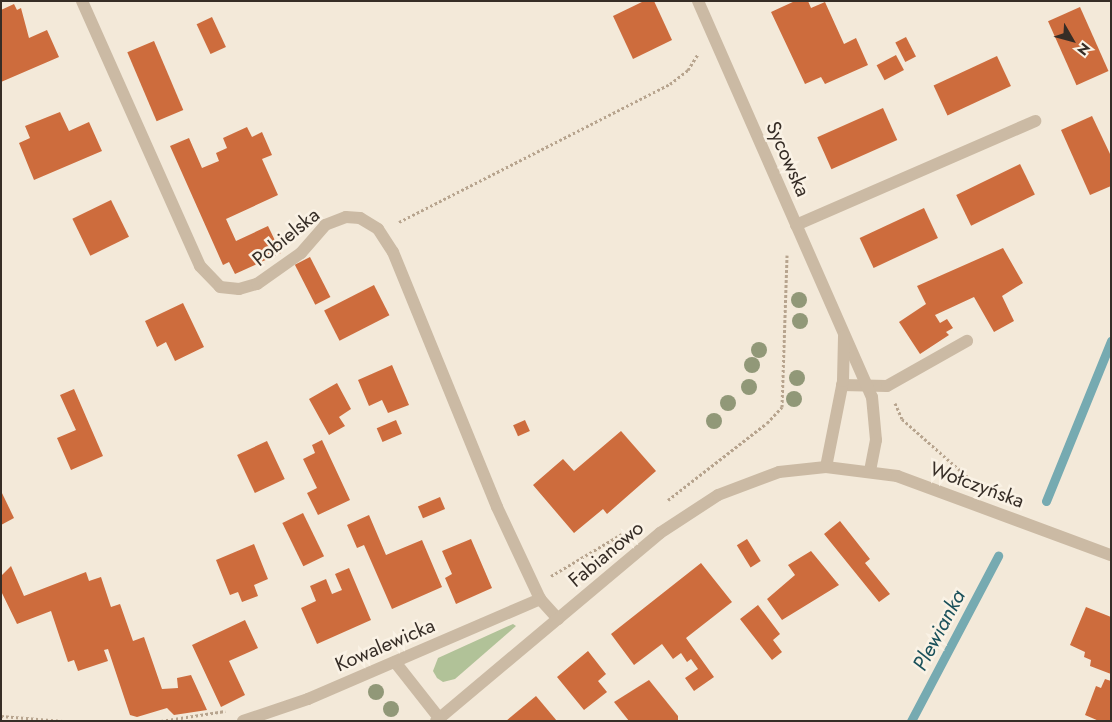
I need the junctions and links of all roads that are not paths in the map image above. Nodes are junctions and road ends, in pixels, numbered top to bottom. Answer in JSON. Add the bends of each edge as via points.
{"nodes":[{"id":1,"x":82,"y":1,"type":"edge"},
{"id":2,"x":698,"y":1,"type":"edge"},
{"id":3,"x":1034,"y":121,"type":"dead end"},
{"id":4,"x":796,"y":225,"type":"junction"},
{"id":5,"x":844,"y":331,"type":"junction"},
{"id":6,"x":967,"y":341,"type":"dead end"},
{"id":7,"x":842,"y":385,"type":"junction"},
{"id":8,"x":867,"y":385,"type":"junction"},
{"id":9,"x":826,"y":467,"type":"junction"},
{"id":10,"x":870,"y":470,"type":"junction"},
{"id":11,"x":1111,"y":555,"type":"edge"},
{"id":12,"x":540,"y":599,"type":"junction"},
{"id":13,"x":558,"y":619,"type":"junction"},
{"id":14,"x":395,"y":662,"type":"junction"},
{"id":15,"x":273,"y":716,"type":"edge"},
{"id":16,"x":437,"y":719,"type":"edge"},
{"id":17,"x":243,"y":721,"type":"edge"}],
"edges":[{"from":1,"to":12,"type":"street","name":"Pobielska","via":[[200,266],[220,287],[239,289],[256,284],[301,253],[324,225],[346,216],[360,218],[382,236],[393,252],[444,380]]},
{"from":2,"to":4,"type":"street","name":"Sycowska"},
{"from":3,"to":4,"type":"street"},
{"from":4,"to":5,"type":"street","name":"Sycowska"},
{"from":5,"to":7,"type":"street","name":"Sycowska"},
{"from":5,"to":8,"type":"street","name":"Sycowska"},
{"from":6,"to":8,"type":"street","via":[[887,386]]},
{"from":7,"to":8,"type":"street"},
{"from":7,"to":9,"type":"street","name":"Sycowska"},
{"from":8,"to":10,"type":"street","name":"Sycowska","via":[[872,397],[876,440]]},
{"from":9,"to":10,"type":"street","name":"Wołczyńska"},
{"from":9,"to":13,"type":"street","name":"Fabianowo","via":[[780,472],[718,495],[660,534]]},
{"from":10,"to":11,"type":"street","name":"Wołczyńska","via":[[898,476]]},
{"from":12,"to":13,"type":"street","name":"Pobielska"},
{"from":12,"to":14,"type":"street","name":"Kowalewicka"},
{"from":13,"to":16,"type":"street","name":"Fabianowo"},
{"from":14,"to":15,"type":"street","name":"Kowalewicka"},
{"from":14,"to":16,"type":"street"},
{"from":15,"to":17,"type":"street","name":"Kowalewicka"}]}
